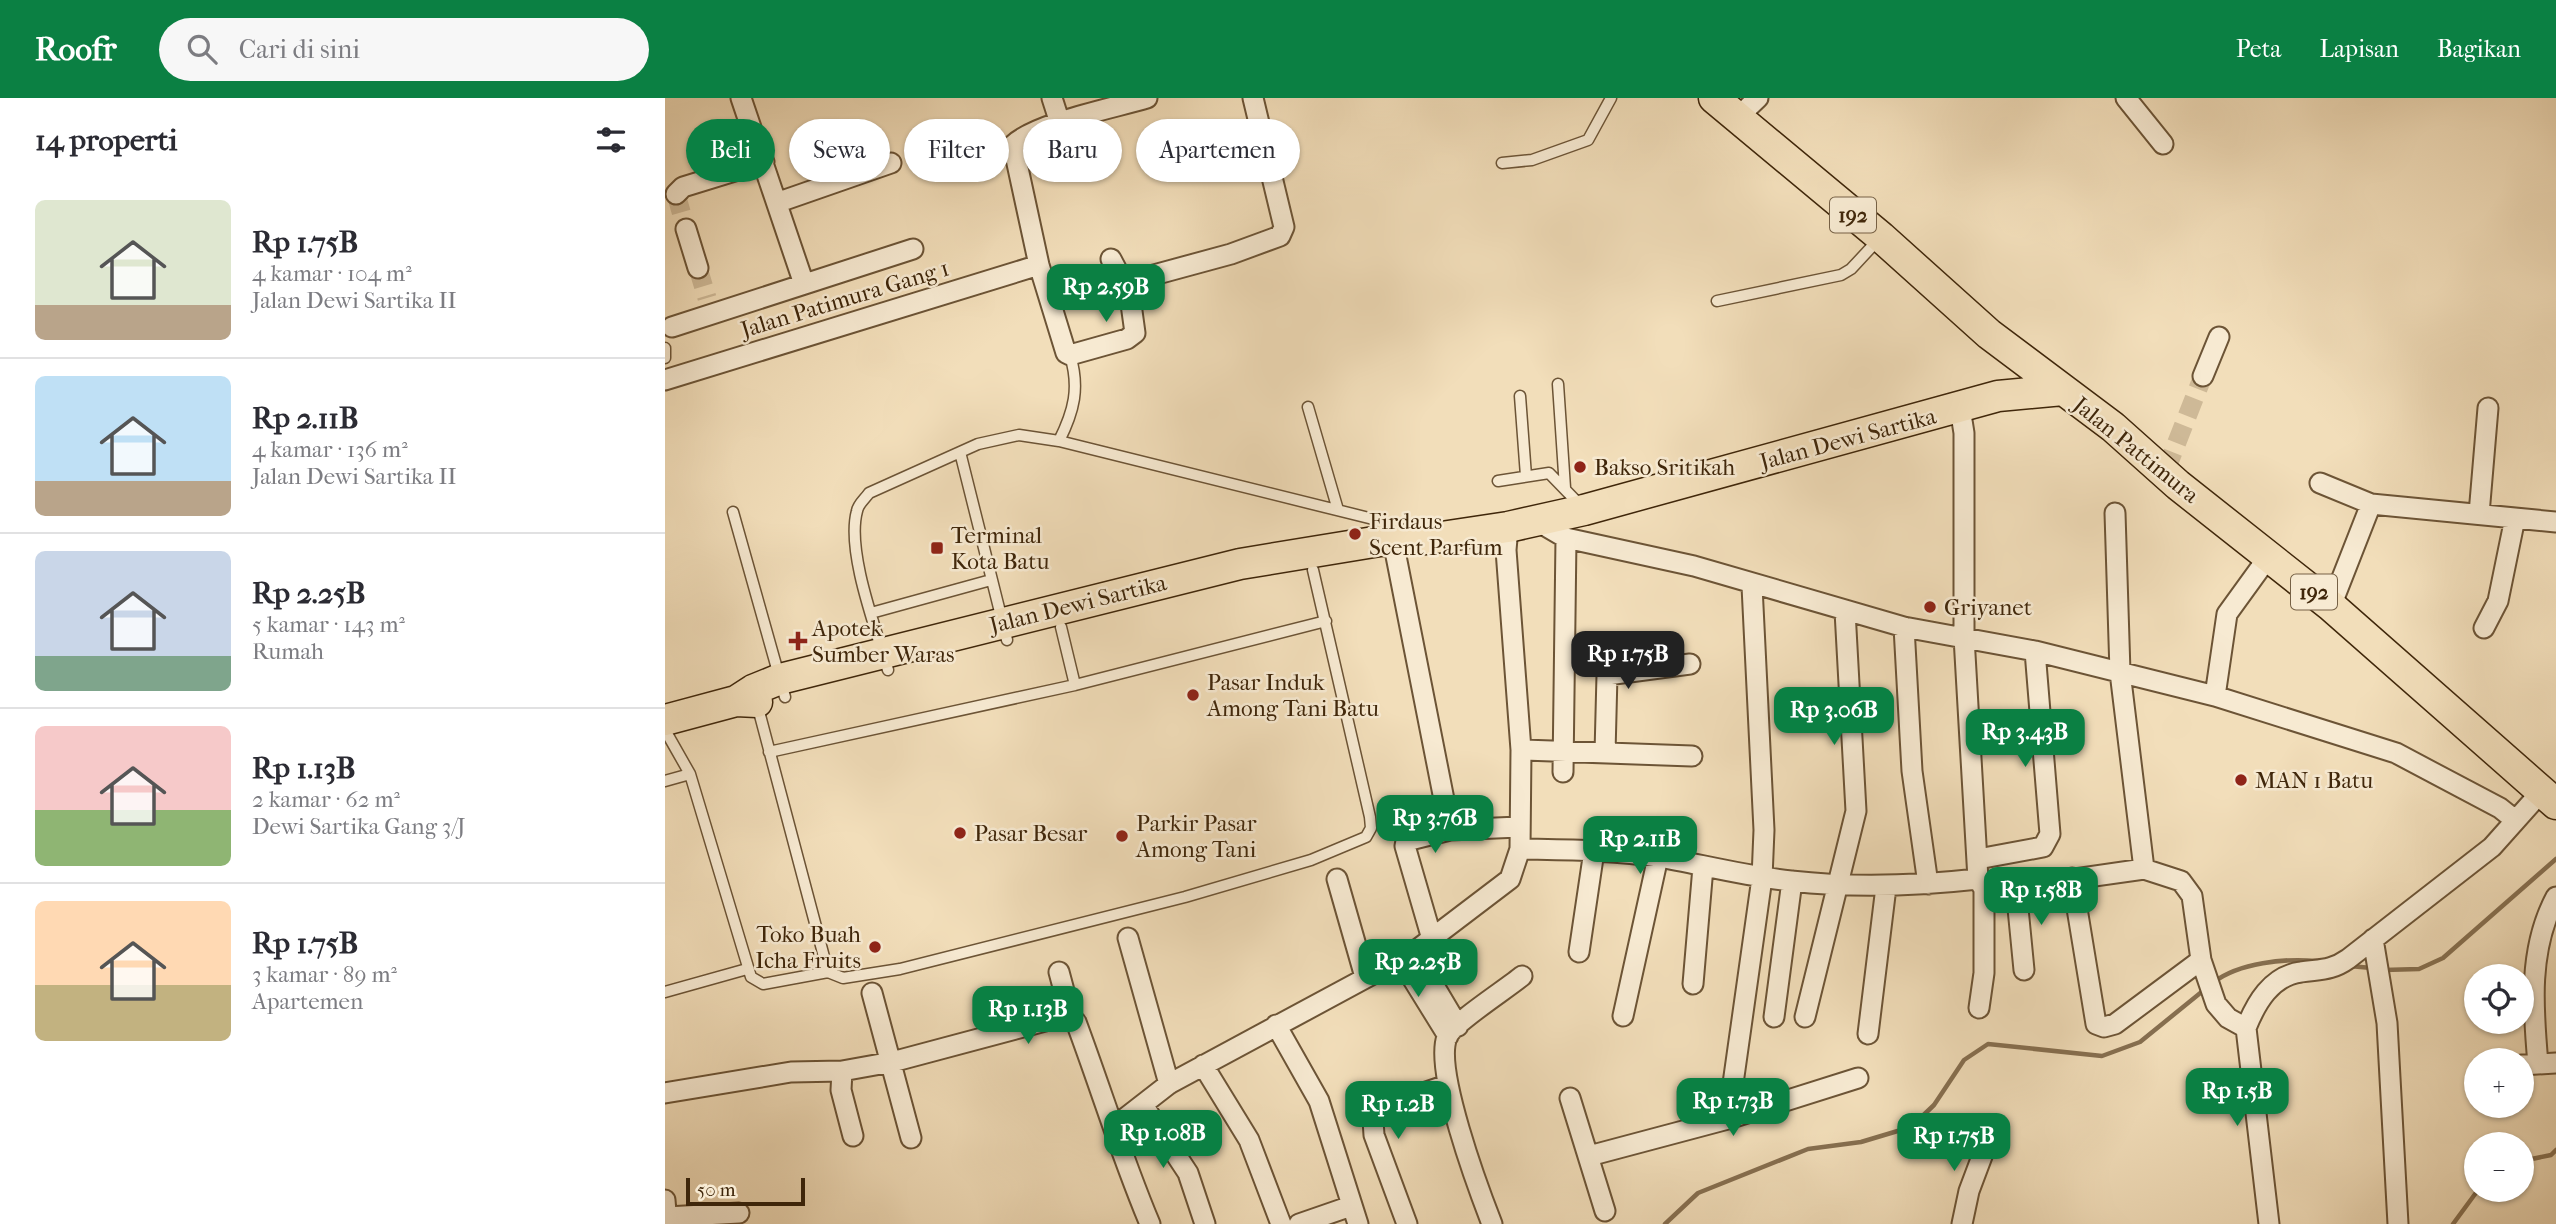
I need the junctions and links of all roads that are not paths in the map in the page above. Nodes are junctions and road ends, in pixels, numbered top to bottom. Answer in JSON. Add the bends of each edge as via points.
{"nodes":[{"id":1,"x":741,"y":98,"type":"edge"},
{"id":2,"x":1052,"y":98,"type":"edge"},
{"id":3,"x":1147,"y":98,"type":"edge"},
{"id":4,"x":1254,"y":98,"type":"edge"},
{"id":5,"x":1611,"y":98,"type":"edge"},
{"id":6,"x":1714,"y":98,"type":"edge"},
{"id":7,"x":1758,"y":98,"type":"edge"},
{"id":8,"x":2126,"y":98,"type":"edge"},
{"id":9,"x":749,"y":119,"type":"edge"},
{"id":10,"x":1059,"y":119,"type":"edge"},
{"id":11,"x":1074,"y":119,"type":"edge"},
{"id":12,"x":1736,"y":119,"type":"junction"},
{"id":13,"x":1023,"y":136,"type":"edge"},
{"id":14,"x":2163,"y":144,"type":"dead end"},
{"id":15,"x":891,"y":163,"type":"dead end"},
{"id":16,"x":1502,"y":163,"type":"dead end"},
{"id":17,"x":699,"y":182,"type":"edge"},
{"id":18,"x":772,"y":182,"type":"edge"},
{"id":19,"x":676,"y":194,"type":"dead end"},
{"id":20,"x":779,"y":202,"type":"junction"},
{"id":21,"x":686,"y":229,"type":"tunnel mouth"},
{"id":22,"x":1881,"y":237,"type":"junction"},
{"id":23,"x":913,"y":249,"type":"dead end"},
{"id":24,"x":1111,"y":259,"type":"dead end"},
{"id":25,"x":1039,"y":265,"type":"junction"},
{"id":26,"x":698,"y":268,"type":"tunnel mouth"},
{"id":27,"x":1128,"y":282,"type":"junction"},
{"id":28,"x":804,"y":284,"type":"junction"},
{"id":29,"x":1717,"y":301,"type":"dead end"},
{"id":30,"x":671,"y":327,"type":"dead end"},
{"id":31,"x":1989,"y":334,"type":"junction"},
{"id":32,"x":2219,"y":337,"type":"dead end"},
{"id":33,"x":665,"y":348,"type":"edge"},
{"id":34,"x":665,"y":358,"type":"edge"},
{"id":35,"x":1071,"y":358,"type":"junction"},
{"id":36,"x":2203,"y":376,"type":"tunnel mouth"},
{"id":37,"x":665,"y":380,"type":"edge"},
{"id":38,"x":1558,"y":384,"type":"dead end"},
{"id":39,"x":2063,"y":390,"type":"junction"},
{"id":40,"x":1520,"y":396,"type":"dead end"},
{"id":41,"x":1308,"y":407,"type":"dead end"},
{"id":42,"x":1959,"y":408,"type":"junction"},
{"id":43,"x":2488,"y":408,"type":"dead end"},
{"id":44,"x":1059,"y":441,"type":"junction"},
{"id":45,"x":960,"y":452,"type":"junction"},
{"id":46,"x":1526,"y":476,"type":"junction"},
{"id":47,"x":1498,"y":481,"type":"dead end"},
{"id":48,"x":2320,"y":483,"type":"dead end"},
{"id":49,"x":1575,"y":499,"type":"junction"},
{"id":50,"x":2371,"y":504,"type":"junction"},
{"id":51,"x":1338,"y":510,"type":"junction"},
{"id":52,"x":733,"y":512,"type":"dead end"},
{"id":53,"x":2115,"y":513,"type":"dead end"},
{"id":54,"x":2479,"y":514,"type":"junction"},
{"id":55,"x":2515,"y":518,"type":"junction"},
{"id":56,"x":1537,"y":520,"type":"junction"},
{"id":57,"x":2556,"y":522,"type":"edge"},
{"id":58,"x":1508,"y":527,"type":"junction"},
{"id":59,"x":1566,"y":538,"type":"junction"},
{"id":60,"x":1428,"y":539,"type":"junction"},
{"id":61,"x":1396,"y":556,"type":"junction"},
{"id":62,"x":2269,"y":556,"type":"junction"},
{"id":63,"x":1313,"y":570,"type":"junction"},
{"id":64,"x":1243,"y":573,"type":"junction"},
{"id":65,"x":991,"y":580,"type":"junction"},
{"id":66,"x":1752,"y":586,"type":"junction"},
{"id":67,"x":2331,"y":606,"type":"junction"},
{"id":68,"x":1845,"y":611,"type":"junction"},
{"id":69,"x":871,"y":613,"type":"junction"},
{"id":70,"x":1326,"y":621,"type":"junction"},
{"id":71,"x":1061,"y":627,"type":"junction"},
{"id":72,"x":1904,"y":627,"type":"junction"},
{"id":73,"x":2484,"y":628,"type":"dead end"},
{"id":74,"x":1004,"y":631,"type":"junction"},
{"id":75,"x":1964,"y":637,"type":"junction"},
{"id":76,"x":2035,"y":651,"type":"junction"},
{"id":77,"x":885,"y":661,"type":"junction"},
{"id":78,"x":1690,"y":664,"type":"dead end"},
{"id":79,"x":2120,"y":672,"type":"junction"},
{"id":80,"x":1075,"y":685,"type":"junction"},
{"id":81,"x":762,"y":694,"type":"junction"},
{"id":82,"x":2215,"y":696,"type":"junction"},
{"id":83,"x":665,"y":720,"type":"edge"},
{"id":84,"x":665,"y":730,"type":"edge"},
{"id":85,"x":1521,"y":750,"type":"junction"},
{"id":86,"x":769,"y":752,"type":"junction"},
{"id":87,"x":1563,"y":752,"type":"junction"},
{"id":88,"x":1605,"y":753,"type":"junction"},
{"id":89,"x":1692,"y":756,"type":"dead end"},
{"id":90,"x":1563,"y":772,"type":"dead end"},
{"id":91,"x":690,"y":774,"type":"junction"},
{"id":92,"x":665,"y":781,"type":"edge"},
{"id":93,"x":2524,"y":808,"type":"edge"},
{"id":94,"x":1519,"y":827,"type":"junction"},
{"id":95,"x":1450,"y":830,"type":"junction"},
{"id":96,"x":1520,"y":849,"type":"junction"},
{"id":97,"x":1594,"y":851,"type":"junction"},
{"id":98,"x":1658,"y":857,"type":"junction"},
{"id":99,"x":1978,"y":859,"type":"junction"},
{"id":100,"x":1703,"y":867,"type":"junction"},
{"id":101,"x":2144,"y":869,"type":"junction"},
{"id":102,"x":1762,"y":878,"type":"junction"},
{"id":103,"x":2072,"y":878,"type":"junction"},
{"id":104,"x":1336,"y":879,"type":"dead end"},
{"id":105,"x":1791,"y":881,"type":"junction"},
{"id":106,"x":1927,"y":884,"type":"junction"},
{"id":107,"x":1981,"y":884,"type":"junction"},
{"id":108,"x":1840,"y":885,"type":"junction"},
{"id":109,"x":1886,"y":887,"type":"junction"},
{"id":110,"x":2016,"y":888,"type":"junction"},
{"id":111,"x":2556,"y":897,"type":"edge"},
{"id":112,"x":1128,"y":938,"type":"dead end"},
{"id":113,"x":1431,"y":939,"type":"junction"},
{"id":114,"x":2373,"y":939,"type":"junction"},
{"id":115,"x":1579,"y":952,"type":"dead end"},
{"id":116,"x":1408,"y":956,"type":"junction"},
{"id":117,"x":2201,"y":960,"type":"junction"},
{"id":118,"x":747,"y":969,"type":"junction"},
{"id":119,"x":2024,"y":970,"type":"dead end"},
{"id":120,"x":828,"y":972,"type":"junction"},
{"id":121,"x":1059,"y":972,"type":"dead end"},
{"id":122,"x":1522,"y":976,"type":"dead end"},
{"id":123,"x":1365,"y":977,"type":"junction"},
{"id":124,"x":1693,"y":984,"type":"dead end"},
{"id":125,"x":665,"y":992,"type":"edge"},
{"id":126,"x":872,"y":993,"type":"dead end"},
{"id":127,"x":1979,"y":1008,"type":"dead end"},
{"id":128,"x":1623,"y":1016,"type":"dead end"},
{"id":129,"x":1071,"y":1017,"type":"junction"},
{"id":130,"x":1774,"y":1017,"type":"dead end"},
{"id":131,"x":1805,"y":1017,"type":"dead end"},
{"id":132,"x":1276,"y":1025,"type":"junction"},
{"id":133,"x":2246,"y":1028,"type":"junction"},
{"id":134,"x":1453,"y":1031,"type":"junction"},
{"id":135,"x":1868,"y":1034,"type":"dead end"},
{"id":136,"x":892,"y":1062,"type":"junction"},
{"id":137,"x":2538,"y":1064,"type":"edge"},
{"id":138,"x":1203,"y":1065,"type":"junction"},
{"id":139,"x":842,"y":1071,"type":"junction"},
{"id":140,"x":1858,"y":1078,"type":"dead end"},
{"id":141,"x":1169,"y":1084,"type":"junction"},
{"id":142,"x":1447,"y":1085,"type":"junction"},
{"id":143,"x":665,"y":1093,"type":"edge"},
{"id":144,"x":1570,"y":1098,"type":"dead end"},
{"id":145,"x":1143,"y":1105,"type":"junction"},
{"id":146,"x":1728,"y":1119,"type":"junction"},
{"id":147,"x":1115,"y":1126,"type":"junction"},
{"id":148,"x":1990,"y":1135,"type":"dead end"},
{"id":149,"x":853,"y":1136,"type":"dead end"},
{"id":150,"x":911,"y":1138,"type":"dead end"},
{"id":151,"x":1589,"y":1156,"type":"junction"},
{"id":152,"x":1605,"y":1211,"type":"dead end"},
{"id":153,"x":739,"y":1213,"type":"dead end"},
{"id":154,"x":667,"y":1214,"type":"edge"},
{"id":155,"x":1354,"y":1215,"type":"edge"},
{"id":156,"x":1488,"y":1223,"type":"edge"},
{"id":157,"x":1150,"y":1224,"type":"edge"},
{"id":158,"x":1205,"y":1224,"type":"edge"},
{"id":159,"x":1280,"y":1224,"type":"edge"},
{"id":160,"x":1299,"y":1224,"type":"edge"},
{"id":161,"x":1407,"y":1224,"type":"edge"},
{"id":162,"x":1962,"y":1224,"type":"edge"},
{"id":163,"x":2269,"y":1224,"type":"edge"},
{"id":164,"x":2399,"y":1224,"type":"edge"}],
"edges":[{"from":1,"to":9,"type":"street"},
{"from":2,"to":10,"type":"street"},
{"from":3,"to":11,"type":"street"},
{"from":4,"to":27,"type":"street","via":[[1283,232],[1231,254]]},
{"from":5,"to":16,"type":"lane","via":[[1588,140],[1532,160]]},
{"from":6,"to":12,"type":"main road","name":"Jalan Pattimura","number":"192"},
{"from":7,"to":12,"type":"street"},
{"from":8,"to":14,"type":"street"},
{"from":12,"to":22,"type":"main road","name":"Jalan Pattimura","number":"192"},
{"from":13,"to":25,"type":"street","via":[[1013,145]]},
{"from":15,"to":20,"type":"street"},
{"from":17,"to":19,"type":"street"},
{"from":18,"to":20,"type":"street"},
{"from":20,"to":28,"type":"street"},
{"from":21,"to":26,"type":"street"},
{"from":22,"to":29,"type":"lane","via":[[1841,275]]},
{"from":22,"to":31,"type":"main road","name":"Jalan Pattimura","number":"192"},
{"from":23,"to":28,"type":"street"},
{"from":24,"to":27,"type":"street"},
{"from":25,"to":35,"type":"street"},
{"from":25,"to":37,"type":"street","name":"Jalan Patimura Gang 1"},
{"from":27,"to":35,"type":"street","via":[[1135,333]]},
{"from":28,"to":30,"type":"street","via":[[710,306]]},
{"from":31,"to":39,"type":"main road","name":"Jalan Pattimura","number":"192"},
{"from":31,"to":42,"type":"main road","via":[[2002,353],[2000,371],[1994,382]]},
{"from":32,"to":36,"type":"street"},
{"from":33,"to":34,"type":"lane"},
{"from":35,"to":44,"type":"lane","via":[[1077,391],[1071,418]]},
{"from":38,"to":49,"type":"lane"},
{"from":39,"to":42,"type":"main road","name":"Jalan Dewi Sartika","via":[[1998,396]]},
{"from":39,"to":62,"type":"main road","name":"Jalan Pattimura","number":"192"},
{"from":40,"to":46,"type":"lane"},
{"from":41,"to":51,"type":"lane"},
{"from":42,"to":49,"type":"main road","name":"Jalan Dewi Sartika"},
{"from":42,"to":75,"type":"street","via":[[1964,433]]},
{"from":43,"to":54,"type":"street"},
{"from":44,"to":45,"type":"lane","via":[[1019,435]]},
{"from":44,"to":51,"type":"lane"},
{"from":45,"to":65,"type":"lane"},
{"from":45,"to":69,"type":"lane","via":[[869,493],[857,508],[859,569]]},
{"from":46,"to":47,"type":"lane"},
{"from":46,"to":49,"type":"lane","via":[[1549,473]]},
{"from":48,"to":50,"type":"street"},
{"from":49,"to":56,"type":"main road","name":"Jalan Dewi Sartika"},
{"from":50,"to":54,"type":"street"},
{"from":50,"to":67,"type":"street"},
{"from":51,"to":60,"type":"lane"},
{"from":52,"to":81,"type":"lane"},
{"from":53,"to":79,"type":"street"},
{"from":54,"to":55,"type":"street"},
{"from":55,"to":57,"type":"street"},
{"from":55,"to":73,"type":"street","via":[[2498,601]]},
{"from":56,"to":58,"type":"main road","name":"Jalan Dewi Sartika"},
{"from":56,"to":59,"type":"street"},
{"from":58,"to":60,"type":"main road","name":"Jalan Dewi Sartika"},
{"from":58,"to":85,"type":"street"},
{"from":59,"to":66,"type":"street","via":[[1694,566]]},
{"from":59,"to":87,"type":"street"},
{"from":60,"to":61,"type":"main road","name":"Jalan Dewi Sartika"},
{"from":60,"to":64,"type":"main road","name":"Jalan Dewi Sartika","via":[[1380,541]]},
{"from":61,"to":63,"type":"main road","name":"Jalan Dewi Sartika"},
{"from":61,"to":95,"type":"street"},
{"from":62,"to":67,"type":"main road","name":"Jalan Pattimura","number":"192"},
{"from":62,"to":82,"type":"street","via":[[2227,614]]},
{"from":63,"to":64,"type":"main road","name":"Jalan Dewi Sartika"},
{"from":63,"to":70,"type":"lane"},
{"from":64,"to":71,"type":"main road","name":"Jalan Dewi Sartika"},
{"from":64,"to":74,"type":"main road","name":"Jalan Dewi Sartika"},
{"from":65,"to":69,"type":"lane"},
{"from":65,"to":74,"type":"lane"},
{"from":66,"to":68,"type":"street"},
{"from":66,"to":102,"type":"street","via":[[1763,798]]},
{"from":67,"to":93,"type":"main road","name":"Jalan Pattimura","number":"192"},
{"from":68,"to":72,"type":"street"},
{"from":68,"to":108,"type":"street","via":[[1857,797]]},
{"from":69,"to":77,"type":"lane"},
{"from":70,"to":80,"type":"lane"},
{"from":70,"to":120,"type":"lane","via":[[1370,817],[1366,837],[1311,860],[1185,897],[900,970],[843,978]]},
{"from":71,"to":74,"type":"main road","name":"Jalan Dewi Sartika"},
{"from":71,"to":80,"type":"lane"},
{"from":72,"to":75,"type":"street"},
{"from":72,"to":106,"type":"street","via":[[1912,771]]},
{"from":74,"to":77,"type":"main road","name":"Jalan Dewi Sartika"},
{"from":75,"to":76,"type":"street"},
{"from":75,"to":99,"type":"street"},
{"from":76,"to":79,"type":"street"},
{"from":76,"to":99,"type":"street","via":[[2050,834],[2043,847]]},
{"from":77,"to":81,"type":"main road","name":"Jalan Dewi Sartika"},
{"from":78,"to":88,"type":"street","via":[[1608,675]]},
{"from":79,"to":82,"type":"street"},
{"from":79,"to":101,"type":"street"},
{"from":80,"to":86,"type":"lane"},
{"from":81,"to":83,"type":"main road","name":"Jalan Dewi Sartika"},
{"from":81,"to":86,"type":"lane"},
{"from":82,"to":93,"type":"street","via":[[2396,753]]},
{"from":84,"to":91,"type":"lane"},
{"from":85,"to":87,"type":"street"},
{"from":85,"to":94,"type":"street"},
{"from":86,"to":120,"type":"lane"},
{"from":87,"to":88,"type":"street"},
{"from":87,"to":90,"type":"street"},
{"from":88,"to":89,"type":"street"},
{"from":91,"to":92,"type":"lane"},
{"from":91,"to":118,"type":"lane"},
{"from":93,"to":114,"type":"street","via":[[2492,847]]},
{"from":94,"to":95,"type":"street"},
{"from":94,"to":96,"type":"street"},
{"from":95,"to":113,"type":"street","via":[[1405,843]]},
{"from":96,"to":97,"type":"street"},
{"from":96,"to":113,"type":"street","via":[[1510,879]]},
{"from":97,"to":98,"type":"street"},
{"from":97,"to":115,"type":"street"},
{"from":98,"to":100,"type":"street"},
{"from":98,"to":128,"type":"street"},
{"from":99,"to":107,"type":"street"},
{"from":100,"to":102,"type":"street"},
{"from":100,"to":124,"type":"street"},
{"from":101,"to":103,"type":"street"},
{"from":101,"to":117,"type":"street","via":[[2181,881],[2188,888]]},
{"from":102,"to":105,"type":"street"},
{"from":102,"to":146,"type":"street"},
{"from":103,"to":110,"type":"street"},
{"from":103,"to":117,"type":"street","via":[[2096,1024],[2115,1024]]},
{"from":104,"to":123,"type":"street"},
{"from":105,"to":108,"type":"street"},
{"from":105,"to":130,"type":"street"},
{"from":106,"to":107,"type":"street"},
{"from":106,"to":109,"type":"street"},
{"from":107,"to":110,"type":"street"},
{"from":107,"to":127,"type":"street","via":[[1985,973]]},
{"from":108,"to":109,"type":"street"},
{"from":108,"to":131,"type":"street"},
{"from":109,"to":135,"type":"street"},
{"from":110,"to":119,"type":"street"},
{"from":111,"to":137,"type":"street","via":[[2540,934],[2535,979]]},
{"from":112,"to":141,"type":"street"},
{"from":113,"to":116,"type":"street"},
{"from":114,"to":133,"type":"street","via":[[2341,964],[2297,972],[2275,982],[2260,999]]},
{"from":114,"to":164,"type":"street","via":[[2388,1023]]},
{"from":116,"to":123,"type":"street"},
{"from":116,"to":134,"type":"street"},
{"from":117,"to":133,"type":"street","via":[[2216,1004]]},
{"from":118,"to":120,"type":"lane","via":[[755,982],[763,984]]},
{"from":118,"to":125,"type":"lane"},
{"from":121,"to":129,"type":"street"},
{"from":122,"to":134,"type":"street"},
{"from":123,"to":132,"type":"street"},
{"from":126,"to":136,"type":"street"},
{"from":129,"to":136,"type":"street"},
{"from":129,"to":147,"type":"street"},
{"from":132,"to":138,"type":"street"},
{"from":132,"to":155,"type":"street","via":[[1319,1101]]},
{"from":133,"to":163,"type":"street"},
{"from":134,"to":142,"type":"street","via":[[1444,1055]]},
{"from":136,"to":139,"type":"street"},
{"from":136,"to":150,"type":"street"},
{"from":138,"to":141,"type":"street"},
{"from":138,"to":159,"type":"street","via":[[1249,1140]]},
{"from":139,"to":143,"type":"street","via":[[791,1072]]},
{"from":139,"to":149,"type":"street","via":[[841,1090]]},
{"from":140,"to":146,"type":"street"},
{"from":141,"to":145,"type":"street"},
{"from":142,"to":156,"type":"street"},
{"from":142,"to":161,"type":"street","via":[[1380,1108],[1373,1119],[1374,1135]]},
{"from":144,"to":151,"type":"street"},
{"from":145,"to":147,"type":"street"},
{"from":145,"to":158,"type":"street","via":[[1188,1173]]},
{"from":146,"to":151,"type":"street"},
{"from":147,"to":157,"type":"street"},
{"from":148,"to":162,"type":"street"},
{"from":151,"to":152,"type":"street"},
{"from":153,"to":154,"type":"street"},
{"from":155,"to":160,"type":"street"}]}
